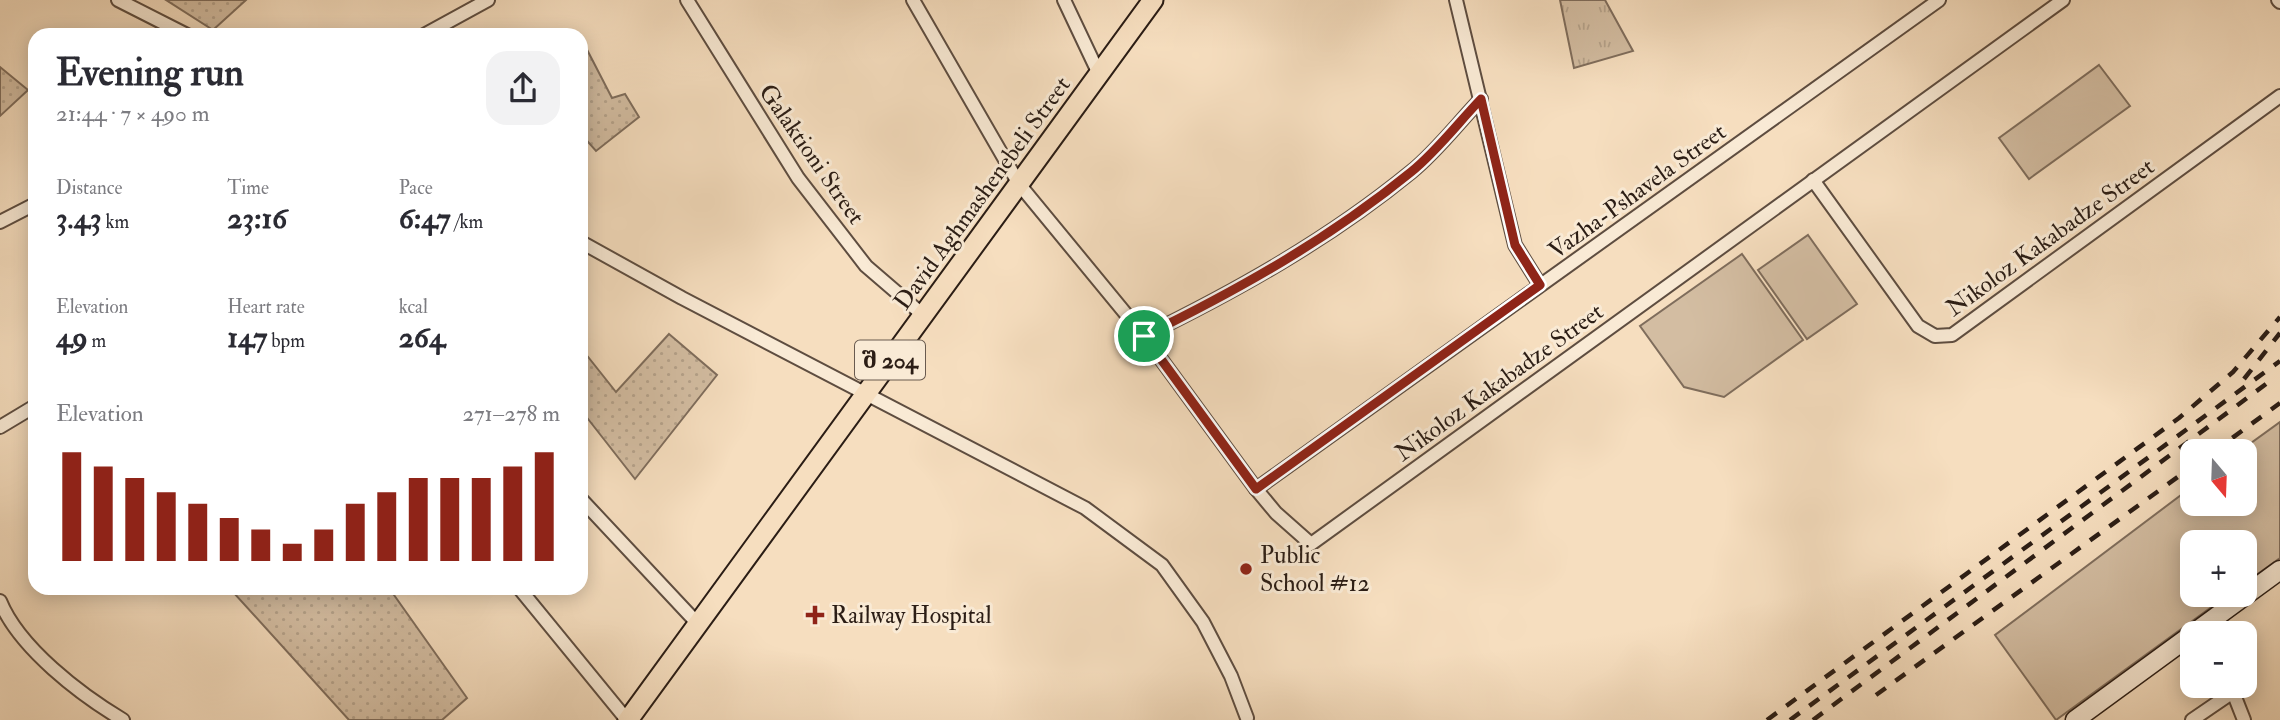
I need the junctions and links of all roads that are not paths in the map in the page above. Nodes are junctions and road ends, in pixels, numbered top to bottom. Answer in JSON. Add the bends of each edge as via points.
{"nodes":[{"id":1,"x":118,"y":0,"type":"edge"},
{"id":2,"x":488,"y":0,"type":"edge"},
{"id":3,"x":687,"y":0,"type":"edge"},
{"id":4,"x":913,"y":0,"type":"edge"},
{"id":5,"x":1064,"y":0,"type":"edge"},
{"id":6,"x":1153,"y":0,"type":"edge"},
{"id":7,"x":1456,"y":0,"type":"edge"},
{"id":8,"x":1939,"y":0,"type":"edge"},
{"id":9,"x":2063,"y":0,"type":"edge"},
{"id":10,"x":173,"y":28,"type":"edge"},
{"id":11,"x":437,"y":28,"type":"edge"},
{"id":12,"x":1099,"y":74,"type":"junction"},
{"id":13,"x":2280,"y":96,"type":"edge"},
{"id":14,"x":1481,"y":99,"type":"junction"},
{"id":15,"x":1813,"y":180,"type":"junction"},
{"id":16,"x":1019,"y":184,"type":"junction"},
{"id":17,"x":28,"y":208,"type":"edge"},
{"id":18,"x":0,"y":222,"type":"edge"},
{"id":19,"x":588,"y":246,"type":"edge"},
{"id":20,"x":1540,"y":285,"type":"junction"},
{"id":21,"x":923,"y":315,"type":"junction"},
{"id":22,"x":1144,"y":336,"type":"junction"},
{"id":23,"x":866,"y":393,"type":"junction"},
{"id":24,"x":28,"y":409,"type":"edge"},
{"id":25,"x":0,"y":427,"type":"edge"},
{"id":26,"x":1256,"y":489,"type":"junction"},
{"id":27,"x":588,"y":506,"type":"edge"},
{"id":28,"x":2280,"y":570,"type":"edge"},
{"id":29,"x":525,"y":595,"type":"edge"},
{"id":30,"x":0,"y":601,"type":"edge"},
{"id":31,"x":698,"y":624,"type":"junction"},
{"id":32,"x":1247,"y":718,"type":"dead end"},
{"id":33,"x":123,"y":720,"type":"edge"},
{"id":34,"x":628,"y":720,"type":"edge"},
{"id":35,"x":2075,"y":720,"type":"edge"},
{"id":36,"x":2192,"y":720,"type":"edge"},
{"id":37,"x":2244,"y":720,"type":"edge"}],
"edges":[{"from":1,"to":10,"type":"street"},
{"from":2,"to":11,"type":"street"},
{"from":3,"to":21,"type":"street","name":"Galaktioni Street","via":[[798,178],[866,266]]},
{"from":4,"to":16,"type":"street"},
{"from":5,"to":12,"type":"street"},
{"from":6,"to":12,"type":"main road","name":"David Aghmashenebeli Street","number":"შ 204"},
{"from":7,"to":14,"type":"street"},
{"from":8,"to":20,"type":"street","name":"Vazha-Pshavela Street"},
{"from":9,"to":15,"type":"street","name":"Nikoloz Kakabadze Street"},
{"from":12,"to":16,"type":"main road","name":"David Aghmashenebeli Street","number":"შ 204"},
{"from":13,"to":15,"type":"street","name":"Nikoloz Kakabadze Street","via":[[1952,335],[1935,335],[1918,326]]},
{"from":14,"to":20,"type":"street","via":[[1515,245]]},
{"from":14,"to":22,"type":"street","via":[[1413,171],[1328,234],[1224,297]]},
{"from":15,"to":26,"type":"street","name":"Nikoloz Kakabadze Street","via":[[1311,544]]},
{"from":16,"to":21,"type":"main road","name":"David Aghmashenebeli Street","number":"შ 204"},
{"from":16,"to":22,"type":"street"},
{"from":17,"to":18,"type":"street"},
{"from":19,"to":23,"type":"street"},
{"from":20,"to":26,"type":"street","name":"Vazha-Pshavela Street"},
{"from":21,"to":23,"type":"main road","name":"David Aghmashenebeli Street","number":"შ 204"},
{"from":22,"to":26,"type":"street"},
{"from":23,"to":31,"type":"main road","name":"David Aghmashenebeli Street","number":"შ 204"},
{"from":23,"to":32,"type":"street","via":[[1085,508],[1162,565],[1203,622]]},
{"from":24,"to":25,"type":"street"},
{"from":27,"to":31,"type":"street"},
{"from":28,"to":35,"type":"main road"},
{"from":29,"to":34,"type":"street"},
{"from":30,"to":33,"type":"street","via":[[33,648],[82,696]]},
{"from":31,"to":34,"type":"main road","name":"David Aghmashenebeli Street","number":"შ 204"},
{"from":36,"to":37,"type":"street","via":[[2233,692]]}]}
